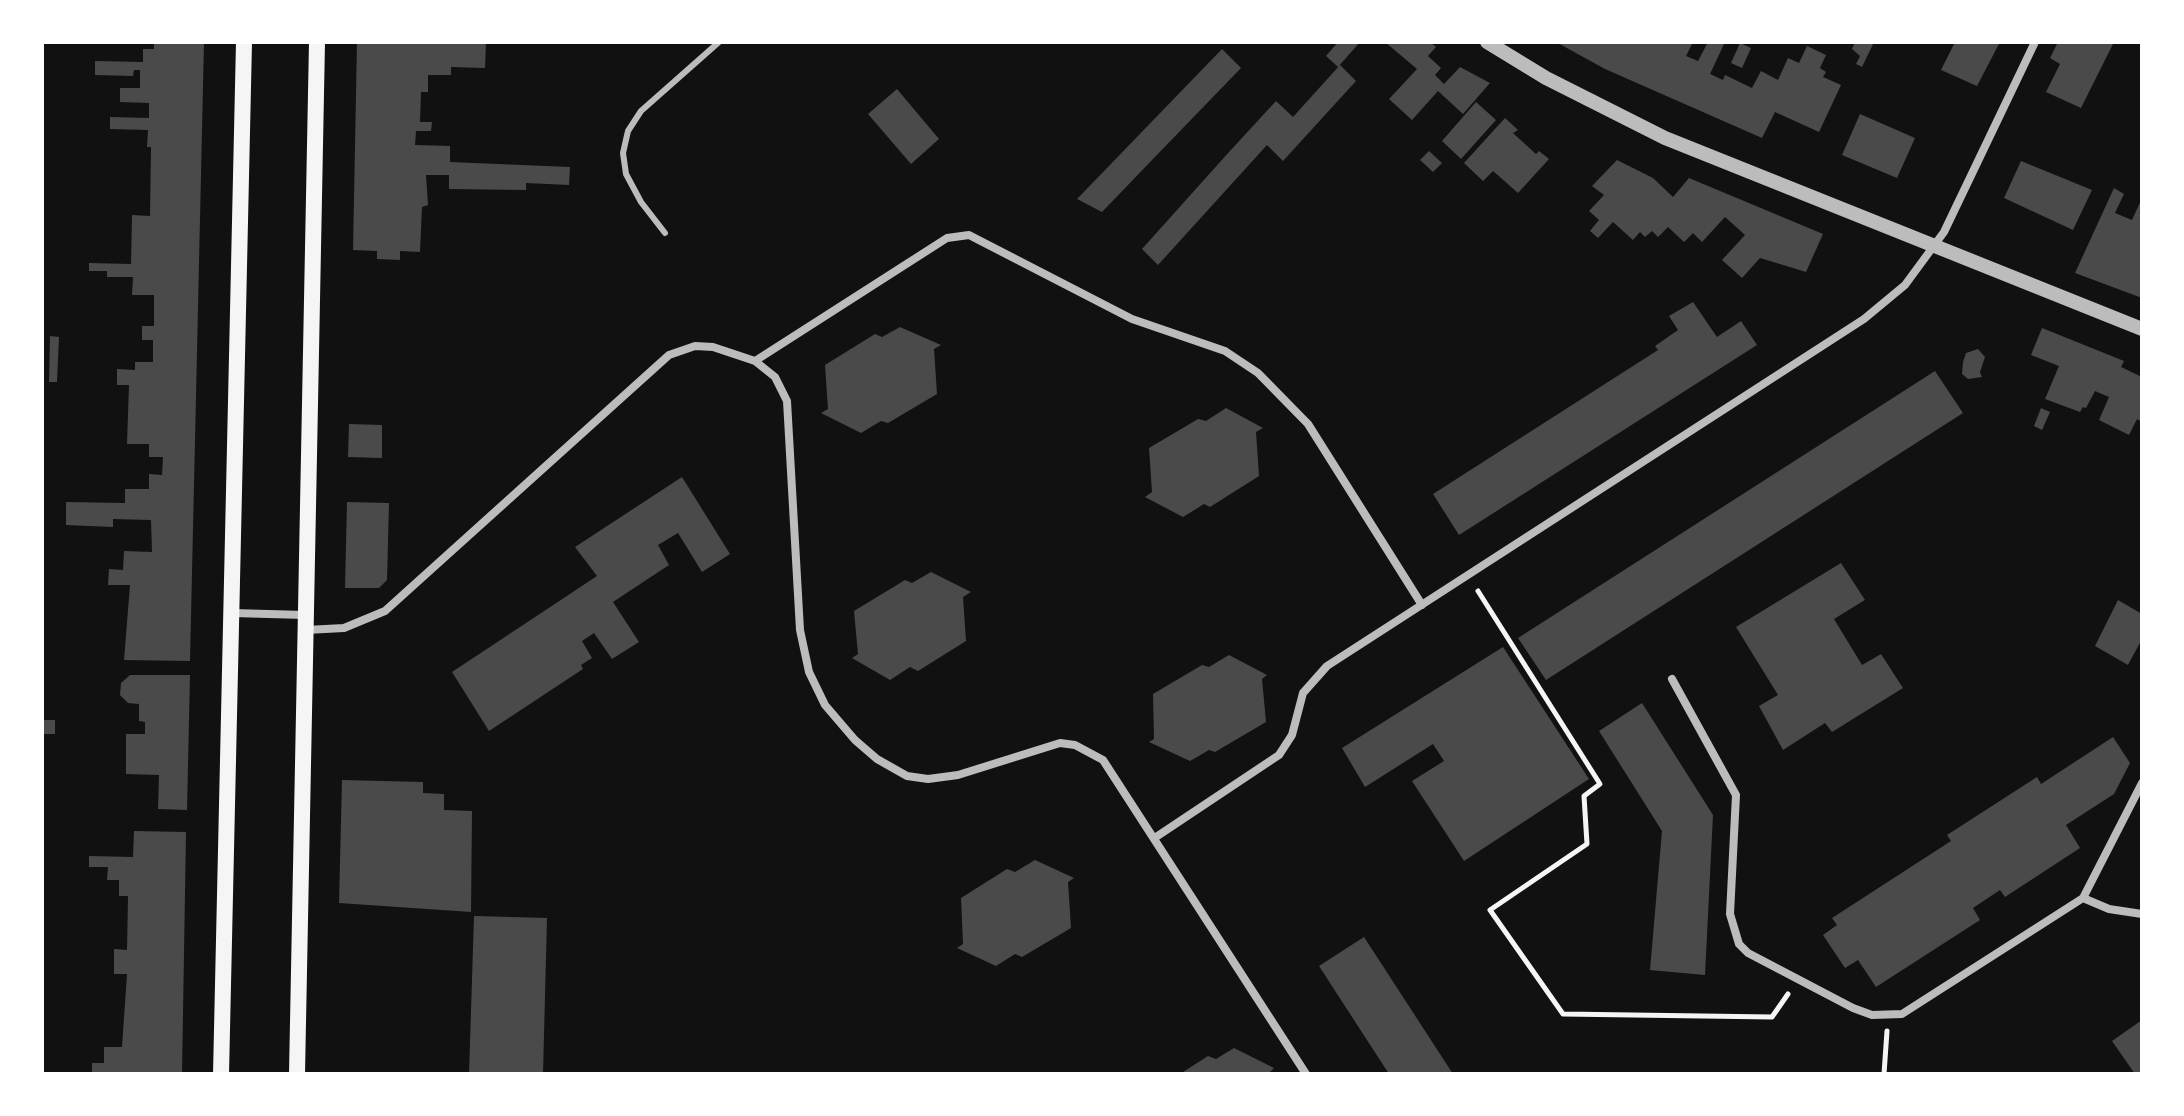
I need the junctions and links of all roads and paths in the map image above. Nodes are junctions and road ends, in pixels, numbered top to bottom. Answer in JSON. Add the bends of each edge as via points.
{"nodes":[{"id":1,"x":244,"y":42,"type":"edge"},
{"id":2,"x":317,"y":42,"type":"edge"},
{"id":3,"x":719,"y":42,"type":"edge"},
{"id":4,"x":1487,"y":42,"type":"edge"},
{"id":5,"x":2035,"y":42,"type":"edge"},
{"id":6,"x":665,"y":233,"type":"dead end"},
{"id":7,"x":1934,"y":245,"type":"junction"},
{"id":8,"x":2142,"y":329,"type":"edge"},
{"id":9,"x":755,"y":361,"type":"junction"},
{"id":10,"x":1468,"y":575,"type":"junction"},
{"id":11,"x":1422,"y":605,"type":"junction"},
{"id":12,"x":232,"y":613,"type":"junction"},
{"id":13,"x":305,"y":622,"type":"junction"},
{"id":14,"x":1672,"y":679,"type":"dead end"},
{"id":15,"x":2142,"y":783,"type":"edge"},
{"id":16,"x":1156,"y":837,"type":"junction"},
{"id":17,"x":2083,"y":898,"type":"junction"},
{"id":18,"x":2142,"y":914,"type":"edge"},
{"id":19,"x":1798,"y":980,"type":"junction"},
{"id":20,"x":1888,"y":1016,"type":"junction"},
{"id":21,"x":221,"y":1074,"type":"edge"},
{"id":22,"x":297,"y":1074,"type":"edge"},
{"id":23,"x":1306,"y":1074,"type":"edge"},
{"id":24,"x":1884,"y":1074,"type":"edge"}],
"edges":[{"from":1,"to":12,"type":"main road"},
{"from":2,"to":13,"type":"main road"},
{"from":3,"to":6,"type":"lane","via":[[641,111],[628,131],[626,174]]},
{"from":4,"to":7,"type":"street","via":[[1665,138]]},
{"from":5,"to":7,"type":"street"},
{"from":7,"to":8,"type":"street"},
{"from":7,"to":10,"type":"street","via":[[1905,285],[1864,319]]},
{"from":9,"to":11,"type":"street","via":[[947,238],[969,235],[1132,319],[1225,351],[1258,373],[1308,424]]},
{"from":9,"to":13,"type":"street","via":[[713,347],[695,346],[669,355],[385,611],[344,628]]},
{"from":9,"to":16,"type":"street","via":[[775,377],[787,401],[803,651],[815,688],[837,720],[885,764],[907,776],[928,779],[958,775],[1043,746],[1075,745],[1103,760]]},
{"from":10,"to":11,"type":"street"},
{"from":10,"to":19,"type":"path","via":[[1600,784],[1584,796],[1587,844],[1490,910],[1563,1014],[1772,1017]]},
{"from":11,"to":16,"type":"street","via":[[1317,673],[1303,693],[1292,735],[1279,755]]},
{"from":12,"to":13,"type":"street"},
{"from":12,"to":21,"type":"main road"},
{"from":13,"to":22,"type":"main road"},
{"from":14,"to":19,"type":"street","via":[[1736,795],[1732,929],[1748,953]]},
{"from":15,"to":17,"type":"street"},
{"from":16,"to":23,"type":"street"},
{"from":17,"to":18,"type":"street"},
{"from":17,"to":20,"type":"street","via":[[1913,1008]]},
{"from":19,"to":20,"type":"street","via":[[1853,1008]]},
{"from":20,"to":24,"type":"path"}]}
